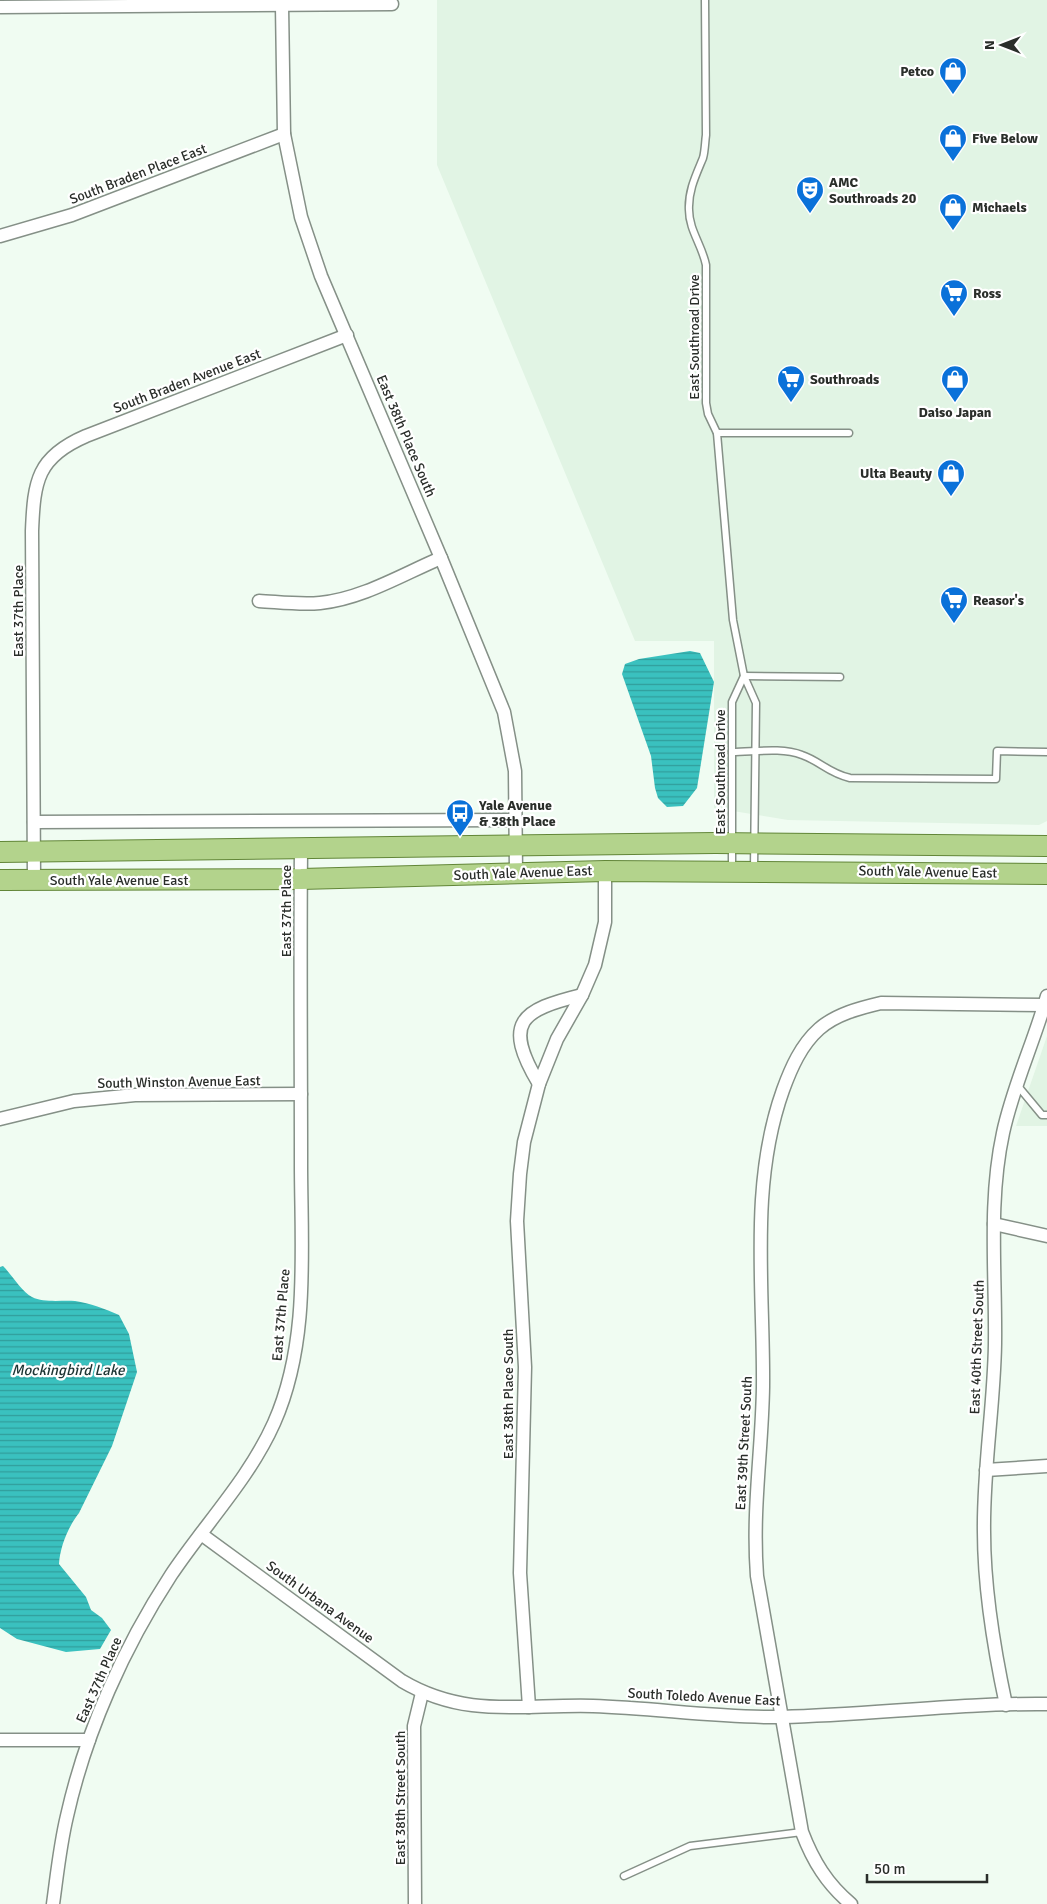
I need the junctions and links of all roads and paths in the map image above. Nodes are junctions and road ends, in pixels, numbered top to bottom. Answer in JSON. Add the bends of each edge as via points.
{"nodes":[{"id":1,"x":705,"y":0,"type":"edge"},
{"id":2,"x":392,"y":4,"type":"dead end"},
{"id":3,"x":282,"y":6,"type":"junction"},
{"id":4,"x":0,"y":7,"type":"edge"},
{"id":5,"x":284,"y":134,"type":"junction"},
{"id":6,"x":0,"y":236,"type":"edge"},
{"id":7,"x":347,"y":335,"type":"junction"},
{"id":8,"x":849,"y":432,"type":"dead end"},
{"id":9,"x":717,"y":433,"type":"junction"},
{"id":10,"x":44,"y":464,"type":"joint"},
{"id":11,"x":441,"y":558,"type":"junction"},
{"id":12,"x":259,"y":601,"type":"dead end"},
{"id":13,"x":744,"y":676,"type":"junction"},
{"id":14,"x":840,"y":677,"type":"dead end"},
{"id":15,"x":732,"y":752,"type":"junction"},
{"id":16,"x":755,"y":752,"type":"junction"},
{"id":17,"x":1047,"y":752,"type":"edge"},
{"id":18,"x":514,"y":820,"type":"junction"},
{"id":19,"x":34,"y":822,"type":"junction"},
{"id":20,"x":732,"y":843,"type":"junction"},
{"id":21,"x":754,"y":843,"type":"junction"},
{"id":22,"x":515,"y":846,"type":"junction"},
{"id":23,"x":1047,"y":846,"type":"edge"},
{"id":24,"x":301,"y":850,"type":"junction"},
{"id":25,"x":0,"y":852,"type":"edge"},
{"id":26,"x":34,"y":852,"type":"junction"},
{"id":27,"x":732,"y":870,"type":"junction"},
{"id":28,"x":754,"y":870,"type":"junction"},
{"id":29,"x":605,"y":871,"type":"junction"},
{"id":30,"x":516,"y":873,"type":"junction"},
{"id":31,"x":1047,"y":874,"type":"edge"},
{"id":32,"x":301,"y":879,"type":"junction"},
{"id":33,"x":0,"y":880,"type":"edge"},
{"id":34,"x":34,"y":880,"type":"junction"},
{"id":35,"x":582,"y":995,"type":"junction"},
{"id":36,"x":1046,"y":1000,"type":"edge"},
{"id":37,"x":539,"y":1084,"type":"junction"},
{"id":38,"x":1017,"y":1085,"type":"junction"},
{"id":39,"x":301,"y":1094,"type":"junction"},
{"id":40,"x":1047,"y":1115,"type":"edge"},
{"id":41,"x":0,"y":1119,"type":"edge"},
{"id":42,"x":994,"y":1224,"type":"junction"},
{"id":43,"x":1047,"y":1236,"type":"edge"},
{"id":44,"x":1047,"y":1466,"type":"edge"},
{"id":45,"x":986,"y":1470,"type":"junction"},
{"id":46,"x":201,"y":1534,"type":"junction"},
{"id":47,"x":422,"y":1693,"type":"junction"},
{"id":48,"x":1047,"y":1704,"type":"edge"},
{"id":49,"x":1006,"y":1705,"type":"junction"},
{"id":50,"x":529,"y":1707,"type":"junction"},
{"id":51,"x":781,"y":1717,"type":"junction"},
{"id":52,"x":0,"y":1740,"type":"edge"},
{"id":53,"x":89,"y":1740,"type":"junction"},
{"id":54,"x":802,"y":1832,"type":"junction"},
{"id":55,"x":624,"y":1876,"type":"dead end"},
{"id":56,"x":53,"y":1904,"type":"edge"},
{"id":57,"x":414,"y":1904,"type":"edge"},
{"id":58,"x":850,"y":1904,"type":"edge"}],
"edges":[{"from":1,"to":9,"type":"lane","name":"East Southroad Drive","via":[[706,135],[704,156],[692,186],[688,209],[706,265],[706,403]]},
{"from":2,"to":3,"type":"street"},
{"from":3,"to":4,"type":"street"},
{"from":3,"to":5,"type":"street","name":"East 38th Place South"},
{"from":5,"to":6,"type":"street","name":"South Braden Place East","via":[[72,215]]},
{"from":5,"to":7,"type":"street","name":"East 38th Place South","via":[[301,217],[321,276]]},
{"from":7,"to":10,"type":"street","name":"South Braden Avenue East","via":[[86,436],[68,444]]},
{"from":7,"to":11,"type":"street","name":"East 38th Place South"},
{"from":8,"to":9,"type":"lane"},
{"from":9,"to":13,"type":"lane","name":"East Southroad Drive","via":[[733,615]]},
{"from":10,"to":19,"type":"street","name":"East 37th Place","via":[[36,484],[32,531]]},
{"from":11,"to":12,"type":"street","via":[[340,599],[320,603]]},
{"from":11,"to":18,"type":"street","name":"East 38th Place South","via":[[504,712],[514,771]]},
{"from":13,"to":14,"type":"lane"},
{"from":13,"to":15,"type":"lane","name":"East Southroad Drive","via":[[732,702]]},
{"from":13,"to":16,"type":"lane","name":"East Southroad Drive","via":[[756,703]]},
{"from":15,"to":16,"type":"lane"},
{"from":15,"to":20,"type":"lane","name":"East Southroad Drive"},
{"from":16,"to":17,"type":"lane","via":[[789,751],[803,755],[833,774],[850,778],[996,778],[997,751]]},
{"from":16,"to":21,"type":"lane","name":"East Southroad Drive"},
{"from":18,"to":19,"type":"street"},
{"from":18,"to":22,"type":"street","name":"East 38th Place South"},
{"from":19,"to":26,"type":"street","name":"East 37th Place"},
{"from":20,"to":21,"type":"main road","name":"South Yale Avenue East"},
{"from":20,"to":22,"type":"main road","name":"South Yale Avenue East"},
{"from":20,"to":27,"type":"lane","name":"East Southroad Drive"},
{"from":21,"to":23,"type":"main road","name":"South Yale Avenue East"},
{"from":21,"to":28,"type":"lane","name":"East Southroad Drive"},
{"from":22,"to":24,"type":"main road","name":"South Yale Avenue East"},
{"from":22,"to":30,"type":"street","name":"East 38th Place South"},
{"from":24,"to":26,"type":"main road","name":"South Yale Avenue East"},
{"from":24,"to":32,"type":"street","name":"East 37th Place"},
{"from":25,"to":26,"type":"main road","name":"South Yale Avenue East"},
{"from":26,"to":34,"type":"street","name":"East 37th Place"},
{"from":27,"to":28,"type":"main road","name":"South Yale Avenue East"},
{"from":27,"to":29,"type":"main road","name":"South Yale Avenue East"},
{"from":28,"to":31,"type":"main road","name":"South Yale Avenue East"},
{"from":29,"to":30,"type":"main road","name":"South Yale Avenue East"},
{"from":29,"to":35,"type":"street","name":"East 38th Place South","via":[[605,922],[601,944]]},
{"from":30,"to":32,"type":"main road","name":"South Yale Avenue East"},
{"from":32,"to":34,"type":"main road","name":"South Yale Avenue East"},
{"from":32,"to":39,"type":"street","name":"East 37th Place"},
{"from":33,"to":34,"type":"main road","name":"South Yale Avenue East"},
{"from":35,"to":37,"type":"street","name":"East 38th Place South","via":[[557,1039]]},
{"from":35,"to":37,"type":"street","via":[[546,1004],[524,1019],[521,1047]]},
{"from":36,"to":38,"type":"street","name":"East 40th Street South"},
{"from":36,"to":51,"type":"street","name":"East 39th Street South","via":[[881,1003],[856,1009],[819,1028],[797,1056],[776,1110],[762,1180],[763,1389],[754,1535],[763,1614]]},
{"from":37,"to":50,"type":"street","name":"East 38th Place South","via":[[524,1142],[517,1221],[526,1368],[520,1573]]},
{"from":38,"to":40,"type":"lane","via":[[1042,1115]]},
{"from":38,"to":42,"type":"street","name":"East 40th Street South","via":[[997,1168]]},
{"from":39,"to":41,"type":"street","name":"South Winston Avenue East","via":[[135,1095],[74,1100]]},
{"from":39,"to":46,"type":"street","name":"East 37th Place","via":[[300,1308],[296,1346],[275,1422],[241,1481]]},
{"from":42,"to":43,"type":"street"},
{"from":42,"to":45,"type":"street","name":"East 40th Street South","via":[[995,1345]]},
{"from":44,"to":45,"type":"street"},
{"from":45,"to":49,"type":"street","name":"East 40th Street South","via":[[986,1562],[992,1628]]},
{"from":46,"to":47,"type":"street","name":"South Urbana Avenue"},
{"from":46,"to":53,"type":"street","name":"East 37th Place","via":[[144,1620]]},
{"from":47,"to":50,"type":"street","name":"South Toledo Avenue East","via":[[474,1706]]},
{"from":47,"to":57,"type":"street","name":"East 38th Street South","via":[[414,1726]]},
{"from":48,"to":49,"type":"street","name":"South Toledo Avenue East"},
{"from":49,"to":51,"type":"street","name":"South Toledo Avenue East","via":[[929,1706]]},
{"from":50,"to":51,"type":"street","name":"South Toledo Avenue East","via":[[635,1707]]},
{"from":51,"to":54,"type":"street","name":"East 39th Street South"},
{"from":52,"to":53,"type":"street"},
{"from":53,"to":56,"type":"street","name":"East 37th Place","via":[[67,1814]]},
{"from":54,"to":55,"type":"lane","via":[[690,1846]]},
{"from":54,"to":58,"type":"street","name":"East 39th Street South","via":[[821,1874]]}]}
